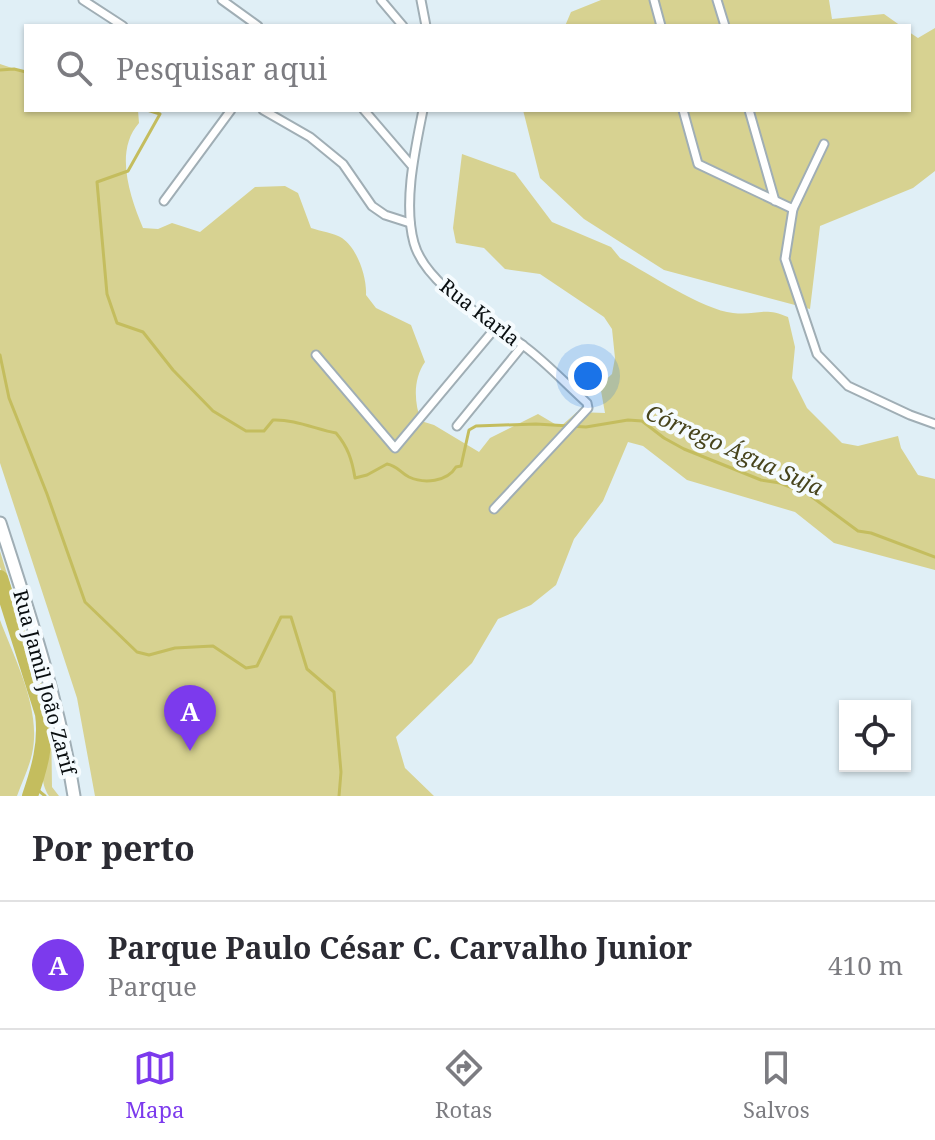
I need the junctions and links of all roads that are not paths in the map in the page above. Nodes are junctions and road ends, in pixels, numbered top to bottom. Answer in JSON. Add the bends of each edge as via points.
{"nodes":[{"id":1,"x":83,"y":0,"type":"edge"},
{"id":2,"x":222,"y":0,"type":"edge"},
{"id":3,"x":381,"y":0,"type":"edge"},
{"id":4,"x":421,"y":0,"type":"edge"},
{"id":5,"x":654,"y":0,"type":"edge"},
{"id":6,"x":717,"y":0,"type":"edge"},
{"id":7,"x":120,"y":24,"type":"edge"},
{"id":8,"x":255,"y":24,"type":"edge"},
{"id":9,"x":400,"y":24,"type":"edge"},
{"id":10,"x":426,"y":24,"type":"edge"},
{"id":11,"x":660,"y":24,"type":"edge"},
{"id":12,"x":724,"y":24,"type":"edge"},
{"id":13,"x":230,"y":112,"type":"edge"},
{"id":14,"x":266,"y":112,"type":"edge"},
{"id":15,"x":366,"y":112,"type":"edge"},
{"id":16,"x":423,"y":112,"type":"edge"},
{"id":17,"x":684,"y":112,"type":"edge"},
{"id":18,"x":750,"y":112,"type":"edge"},
{"id":19,"x":824,"y":144,"type":"dead end"},
{"id":20,"x":412,"y":166,"type":"junction"},
{"id":21,"x":164,"y":201,"type":"dead end"},
{"id":22,"x":775,"y":201,"type":"junction"},
{"id":23,"x":793,"y":209,"type":"junction"},
{"id":24,"x":410,"y":223,"type":"junction"},
{"id":25,"x":497,"y":326,"type":"junction"},
{"id":26,"x":523,"y":345,"type":"junction"},
{"id":27,"x":316,"y":355,"type":"dead end"},
{"id":28,"x":935,"y":424,"type":"edge"},
{"id":29,"x":457,"y":426,"type":"dead end"},
{"id":30,"x":494,"y":509,"type":"dead end"},
{"id":31,"x":0,"y":523,"type":"edge"},
{"id":32,"x":74,"y":796,"type":"edge"}],
"edges":[{"from":1,"to":7,"type":"street"},
{"from":2,"to":8,"type":"street"},
{"from":3,"to":9,"type":"street"},
{"from":4,"to":10,"type":"street"},
{"from":5,"to":11,"type":"street"},
{"from":6,"to":12,"type":"street"},
{"from":13,"to":21,"type":"street"},
{"from":14,"to":24,"type":"street","via":[[343,164],[372,206]]},
{"from":15,"to":20,"type":"street"},
{"from":16,"to":20,"type":"street","name":"Rua Karla"},
{"from":17,"to":22,"type":"street","via":[[698,164]]},
{"from":18,"to":22,"type":"street"},
{"from":19,"to":23,"type":"street"},
{"from":20,"to":24,"type":"street","name":"Rua Karla"},
{"from":22,"to":23,"type":"street"},
{"from":23,"to":28,"type":"street","via":[[785,259],[817,354],[848,386]]},
{"from":24,"to":25,"type":"street","name":"Rua Karla","via":[[425,266]]},
{"from":25,"to":26,"type":"street","name":"Rua Karla"},
{"from":25,"to":27,"type":"street","via":[[395,448]]},
{"from":26,"to":29,"type":"street"},
{"from":26,"to":30,"type":"street","name":"Rua Karla","via":[[588,408]]},
{"from":31,"to":32,"type":"main road","name":"Rua Jamil João Zarif","via":[[38,638]]}]}
